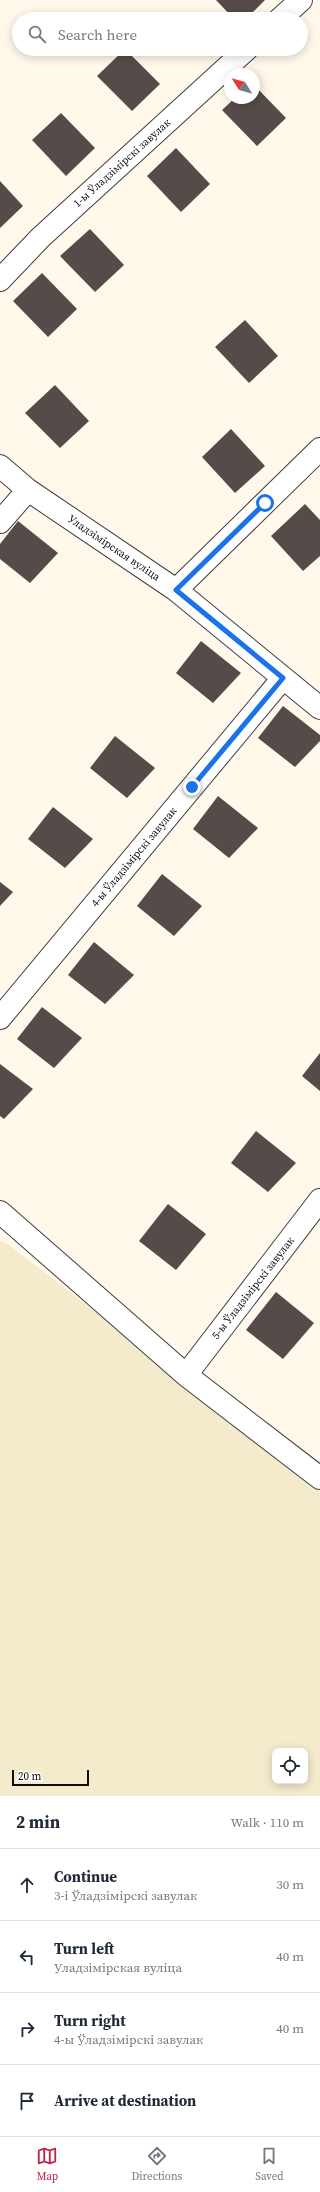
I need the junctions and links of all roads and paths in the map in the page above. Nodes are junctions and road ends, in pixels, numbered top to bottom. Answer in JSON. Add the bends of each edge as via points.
{"nodes":[{"id":1,"x":301,"y":0,"type":"edge"},
{"id":2,"x":288,"y":12,"type":"edge"},
{"id":3,"x":239,"y":56,"type":"edge"},
{"id":4,"x":0,"y":280,"type":"edge"},
{"id":5,"x":320,"y":449,"type":"edge"},
{"id":6,"x":0,"y":466,"type":"edge"},
{"id":7,"x":28,"y":490,"type":"junction"},
{"id":8,"x":0,"y":522,"type":"edge"},
{"id":9,"x":176,"y":590,"type":"junction"},
{"id":10,"x":283,"y":678,"type":"junction"},
{"id":11,"x":320,"y":708,"type":"edge"},
{"id":12,"x":0,"y":1018,"type":"edge"},
{"id":13,"x":320,"y":1200,"type":"edge"},
{"id":14,"x":0,"y":1212,"type":"edge"},
{"id":15,"x":186,"y":1375,"type":"junction"},
{"id":16,"x":320,"y":1478,"type":"edge"}],
"edges":[{"from":1,"to":2,"type":"street"},
{"from":3,"to":4,"type":"street","name":"1-ы Ўладзімірскі завулак","via":[[40,238]]},
{"from":5,"to":9,"type":"street"},
{"from":6,"to":7,"type":"street","name":"Уладзімірская вуліца"},
{"from":7,"to":8,"type":"street"},
{"from":7,"to":9,"type":"street","name":"Уладзімірская вуліца"},
{"from":9,"to":10,"type":"street","name":"Уладзімірская вуліца"},
{"from":10,"to":11,"type":"street","name":"Уладзімірская вуліца"},
{"from":10,"to":12,"type":"street","name":"4-ы Ўладзімірскі завулак"},
{"from":13,"to":15,"type":"street","name":"5-ы Ўладзімірскі завулак"},
{"from":14,"to":15,"type":"street"},
{"from":15,"to":16,"type":"street"}]}
